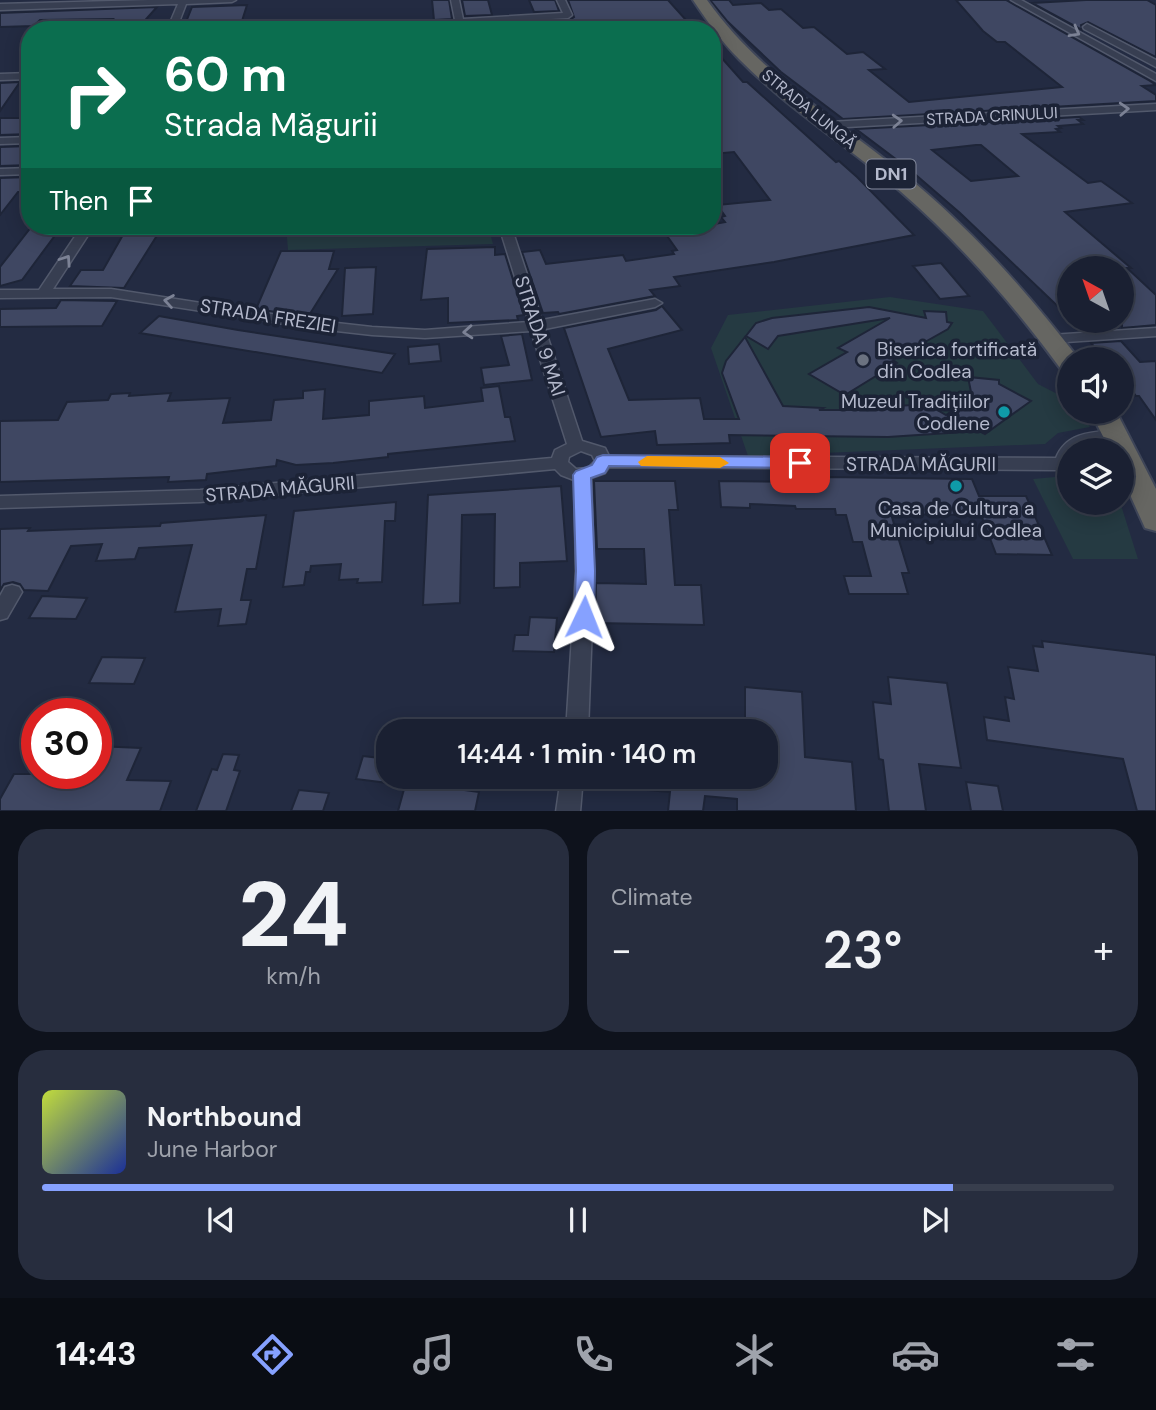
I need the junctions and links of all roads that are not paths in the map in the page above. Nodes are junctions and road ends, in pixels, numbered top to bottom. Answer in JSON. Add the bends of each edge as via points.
{"nodes":[{"id":1,"x":232,"y":0,"type":"edge"},
{"id":2,"x":455,"y":0,"type":"edge"},
{"id":3,"x":561,"y":0,"type":"edge"},
{"id":4,"x":700,"y":0,"type":"edge"},
{"id":5,"x":1015,"y":0,"type":"edge"},
{"id":6,"x":1036,"y":0,"type":"edge"},
{"id":7,"x":184,"y":1,"type":"edge"},
{"id":8,"x":0,"y":7,"type":"edge"},
{"id":9,"x":1055,"y":10,"type":"junction"},
{"id":10,"x":1038,"y":12,"type":"junction"},
{"id":11,"x":1066,"y":16,"type":"dead end"},
{"id":12,"x":175,"y":21,"type":"edge"},
{"id":13,"x":460,"y":21,"type":"edge"},
{"id":14,"x":510,"y":21,"type":"edge"},
{"id":15,"x":715,"y":21,"type":"edge"},
{"id":16,"x":1077,"y":21,"type":"dead end"},
{"id":17,"x":721,"y":29,"type":"edge"},
{"id":18,"x":1156,"y":64,"type":"edge"},
{"id":19,"x":21,"y":76,"type":"edge"},
{"id":20,"x":0,"y":77,"type":"edge"},
{"id":21,"x":1156,"y":78,"type":"edge"},
{"id":22,"x":1156,"y":107,"type":"edge"},
{"id":23,"x":829,"y":125,"type":"junction"},
{"id":24,"x":21,"y":140,"type":"edge"},
{"id":25,"x":0,"y":141,"type":"edge"},
{"id":26,"x":21,"y":171,"type":"edge"},
{"id":27,"x":0,"y":172,"type":"edge"},
{"id":28,"x":82,"y":235,"type":"edge"},
{"id":29,"x":508,"y":235,"type":"edge"},
{"id":30,"x":43,"y":293,"type":"junction"},
{"id":31,"x":0,"y":295,"type":"edge"},
{"id":32,"x":655,"y":303,"type":"dead end"},
{"id":33,"x":536,"y":326,"type":"junction"},
{"id":34,"x":1156,"y":332,"type":"edge"},
{"id":35,"x":1051,"y":339,"type":"junction"},
{"id":36,"x":1057,"y":347,"type":"edge"},
{"id":37,"x":1108,"y":424,"type":"edge"},
{"id":38,"x":1088,"y":438,"type":"edge"},
{"id":39,"x":576,"y":447,"type":"junction"},
{"id":40,"x":603,"y":461,"type":"junction"},
{"id":41,"x":559,"y":463,"type":"junction"},
{"id":42,"x":1057,"y":466,"type":"edge"},
{"id":43,"x":582,"y":475,"type":"junction"},
{"id":44,"x":1134,"y":491,"type":"edge"},
{"id":45,"x":0,"y":502,"type":"edge"},
{"id":46,"x":1156,"y":521,"type":"edge"},
{"id":47,"x":12,"y":592,"type":"dead end"},
{"id":48,"x":0,"y":613,"type":"edge"},
{"id":49,"x":578,"y":719,"type":"edge"},
{"id":50,"x":571,"y":789,"type":"edge"},
{"id":51,"x":568,"y":811,"type":"edge"}],
"edges":[{"from":1,"to":7,"type":"street"},
{"from":2,"to":13,"type":"street"},
{"from":3,"to":14,"type":"street","via":[[568,15]]},
{"from":4,"to":15,"type":"highway","name":"STRADA LUNGĂ","number":"DN1"},
{"from":5,"to":10,"type":"street"},
{"from":6,"to":9,"type":"street"},
{"from":7,"to":8,"type":"street"},
{"from":7,"to":12,"type":"street"},
{"from":9,"to":10,"type":"street"},
{"from":9,"to":11,"type":"street"},
{"from":10,"to":21,"type":"street","one_way":true},
{"from":16,"to":18,"type":"street"},
{"from":17,"to":23,"type":"highway","name":"STRADA LUNGĂ","number":"DN1","via":[[747,57]]},
{"from":19,"to":20,"type":"street"},
{"from":23,"to":22,"type":"street","name":"STRADA CRINULUI","one_way":true},
{"from":23,"to":35,"type":"highway","name":"STRADA LUNGĂ","number":"DN1","via":[[954,231]]},
{"from":24,"to":25,"type":"street"},
{"from":26,"to":27,"type":"street"},
{"from":30,"to":28,"type":"street","one_way":true},
{"from":29,"to":33,"type":"street","name":"STRADA 9 MAI"},
{"from":30,"to":31,"type":"street","name":"STRADA FREZIEI"},
{"from":33,"to":30,"type":"street","name":"STRADA FREZIEI","one_way":true,"via":[[425,334],[386,332],[128,295]]},
{"from":32,"to":33,"type":"street","name":"STRADA FREZIEI"},
{"from":33,"to":39,"type":"street","name":"STRADA 9 MAI"},
{"from":34,"to":35,"type":"street"},
{"from":35,"to":36,"type":"highway","name":"STRADA LUNGĂ","number":"DN1"},
{"from":37,"to":38,"type":"street"},
{"from":39,"to":40,"type":"street","via":[[594,449]]},
{"from":39,"to":41,"type":"street","via":[[561,454]]},
{"from":40,"to":42,"type":"street","name":"STRADA MĂGURII"},
{"from":40,"to":43,"type":"street","via":[[599,469]]},
{"from":41,"to":43,"type":"street"},
{"from":41,"to":45,"type":"street","name":"STRADA MĂGURII","via":[[200,496]]},
{"from":43,"to":49,"type":"street","via":[[586,571]]},
{"from":44,"to":46,"type":"highway"},
{"from":47,"to":48,"type":"street"},
{"from":50,"to":51,"type":"street"}]}
